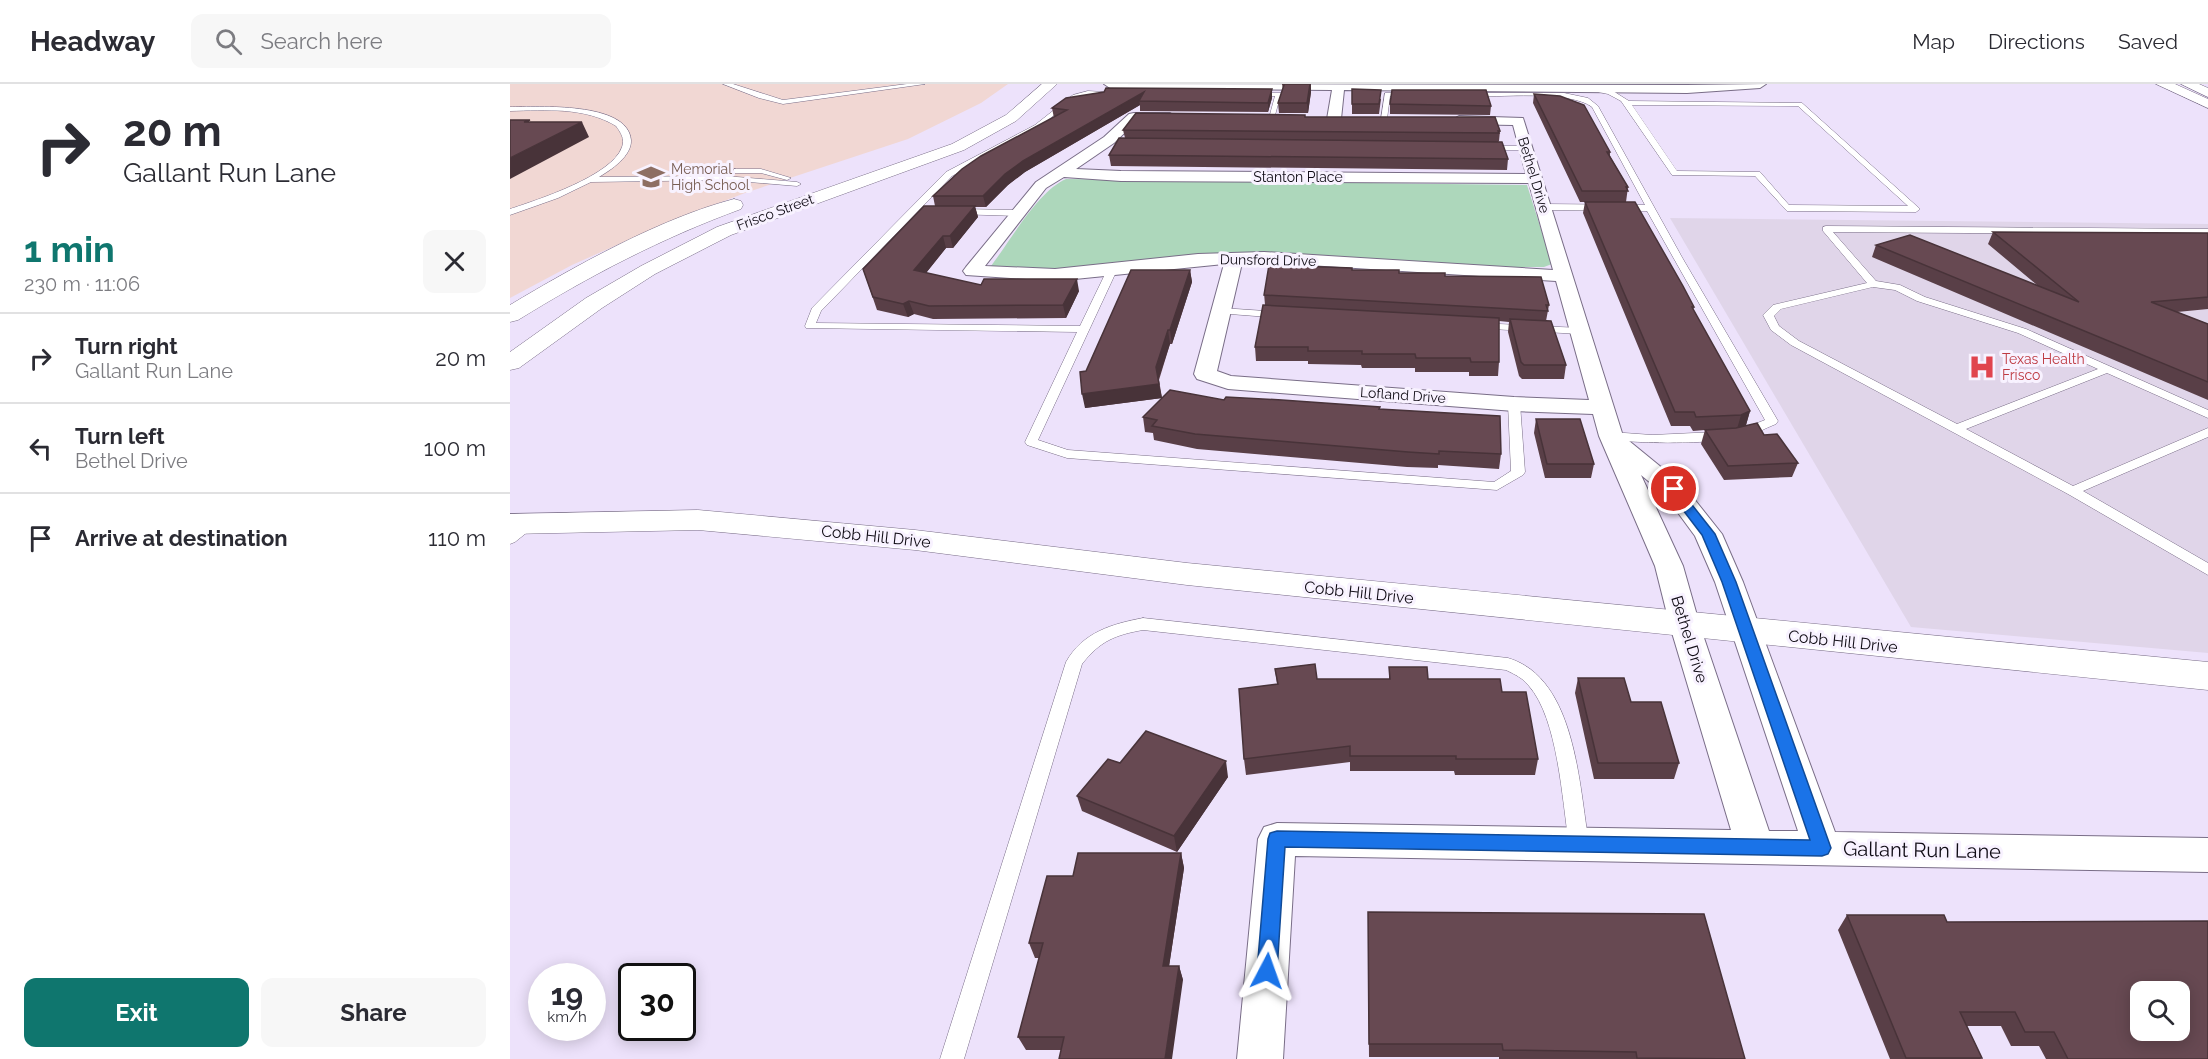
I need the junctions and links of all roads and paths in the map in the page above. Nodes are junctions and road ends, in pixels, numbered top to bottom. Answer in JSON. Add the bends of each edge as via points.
{"nodes":[{"id":1,"x":726,"y":84,"type":"edge"},
{"id":2,"x":922,"y":84,"type":"edge"},
{"id":3,"x":1050,"y":84,"type":"edge"},
{"id":4,"x":1110,"y":84,"type":"edge"},
{"id":5,"x":1760,"y":84,"type":"edge"},
{"id":6,"x":2163,"y":84,"type":"edge"},
{"id":7,"x":2188,"y":84,"type":"edge"},
{"id":8,"x":1339,"y":86,"type":"junction"},
{"id":9,"x":1507,"y":86,"type":"edge"},
{"id":10,"x":1579,"y":88,"type":"junction"},
{"id":11,"x":2208,"y":93,"type":"edge"},
{"id":12,"x":1627,"y":103,"type":"junction"},
{"id":13,"x":2208,"y":104,"type":"edge"},
{"id":14,"x":510,"y":109,"type":"edge"},
{"id":15,"x":1180,"y":117,"type":"edge"},
{"id":16,"x":1272,"y":118,"type":"edge"},
{"id":17,"x":1334,"y":119,"type":"edge"},
{"id":18,"x":1385,"y":119,"type":"edge"},
{"id":19,"x":1440,"y":120,"type":"edge"},
{"id":20,"x":1479,"y":148,"type":"edge"},
{"id":21,"x":1526,"y":148,"type":"junction"},
{"id":22,"x":604,"y":170,"type":"junction"},
{"id":23,"x":1061,"y":172,"type":"junction"},
{"id":24,"x":1535,"y":179,"type":"junction"},
{"id":25,"x":587,"y":181,"type":"junction"},
{"id":26,"x":797,"y":184,"type":"junction"},
{"id":27,"x":821,"y":185,"type":"junction"},
{"id":28,"x":1544,"y":207,"type":"junction"},
{"id":29,"x":1650,"y":208,"type":"junction"},
{"id":30,"x":510,"y":212,"type":"edge"},
{"id":31,"x":912,"y":212,"type":"junction"},
{"id":32,"x":924,"y":212,"type":"edge"},
{"id":33,"x":948,"y":212,"type":"edge"},
{"id":34,"x":1018,"y":213,"type":"junction"},
{"id":35,"x":2208,"y":232,"type":"edge"},
{"id":36,"x":1234,"y":258,"type":"junction"},
{"id":37,"x":1112,"y":270,"type":"junction"},
{"id":38,"x":1564,"y":276,"type":"junction"},
{"id":39,"x":1873,"y":284,"type":"junction"},
{"id":40,"x":1221,"y":311,"type":"junction"},
{"id":41,"x":510,"y":315,"type":"edge"},
{"id":42,"x":1293,"y":315,"type":"edge"},
{"id":43,"x":1461,"y":325,"type":"edge"},
{"id":44,"x":1084,"y":329,"type":"junction"},
{"id":45,"x":1580,"y":331,"type":"junction"},
{"id":46,"x":510,"y":363,"type":"edge"},
{"id":47,"x":2108,"y":369,"type":"junction"},
{"id":48,"x":1514,"y":404,"type":"junction"},
{"id":49,"x":1603,"y":407,"type":"junction"},
{"id":50,"x":2208,"y":414,"type":"edge"},
{"id":51,"x":1958,"y":428,"type":"junction"},
{"id":52,"x":2208,"y":432,"type":"edge"},
{"id":53,"x":1611,"y":436,"type":"junction"},
{"id":54,"x":2073,"y":491,"type":"junction"},
{"id":55,"x":517,"y":529,"type":"edge"},
{"id":56,"x":2208,"y":570,"type":"edge"},
{"id":57,"x":1685,"y":626,"type":"junction"},
{"id":58,"x":1746,"y":631,"type":"junction"},
{"id":59,"x":2208,"y":676,"type":"edge"},
{"id":60,"x":1579,"y":844,"type":"junction"},
{"id":61,"x":1755,"y":847,"type":"junction"},
{"id":62,"x":1822,"y":848,"type":"junction"},
{"id":63,"x":2208,"y":855,"type":"edge"},
{"id":64,"x":952,"y":1059,"type":"edge"},
{"id":65,"x":1260,"y":1059,"type":"edge"}],
"edges":[{"from":1,"to":2,"type":"lane","via":[[769,101],[783,102]]},
{"from":3,"to":27,"type":"main road","name":"Frisco Street","via":[[1011,118],[958,147]]},
{"from":4,"to":8,"type":"street"},
{"from":5,"to":10,"type":"street"},
{"from":6,"to":13,"type":"main road"},
{"from":7,"to":11,"type":"main road"},
{"from":8,"to":9,"type":"street"},
{"from":8,"to":17,"type":"street"},
{"from":9,"to":10,"type":"street"},
{"from":10,"to":12,"type":"lane","via":[[1609,92]]},
{"from":12,"to":12,"type":"lane","via":[[1675,173],[1757,174],[1787,207],[1916,209],[1800,104]]},
{"from":14,"to":22,"type":"lane","via":[[567,109],[598,114],[621,124],[628,137],[625,151]]},
{"from":15,"to":23,"type":"street","via":[[1134,117],[1110,144]]},
{"from":16,"to":31,"type":"lane","via":[[1279,94],[1075,96],[1037,126],[949,174]]},
{"from":18,"to":29,"type":"lane","via":[[1387,94],[1564,95],[1586,99],[1595,106]]},
{"from":19,"to":21,"type":"street","name":"Bethel Drive","via":[[1518,121]]},
{"from":20,"to":21,"type":"lane"},
{"from":21,"to":24,"type":"street","name":"Bethel Drive"},
{"from":22,"to":25,"type":"lane"},
{"from":22,"to":26,"type":"lane","via":[[761,171],[783,175]]},
{"from":23,"to":24,"type":"street","name":"Stanton Place","via":[[1120,176]]},
{"from":23,"to":34,"type":"street","via":[[1041,185]]},
{"from":24,"to":28,"type":"street","name":"Bethel Drive"},
{"from":25,"to":26,"type":"lane","via":[[725,178]]},
{"from":25,"to":30,"type":"lane"},
{"from":26,"to":27,"type":"main road","name":"Frisco Street"},
{"from":26,"to":41,"type":"main road","name":"Frisco Street","via":[[671,230],[598,264]]},
{"from":27,"to":46,"type":"main road","name":"Frisco Street","via":[[648,270]]},
{"from":28,"to":29,"type":"lane"},
{"from":28,"to":38,"type":"street","name":"Bethel Drive"},
{"from":29,"to":53,"type":"lane","via":[[1772,421],[1739,435],[1652,440]]},
{"from":31,"to":32,"type":"lane"},
{"from":31,"to":44,"type":"lane","via":[[816,310],[810,326]]},
{"from":33,"to":34,"type":"lane"},
{"from":34,"to":37,"type":"street","name":"Dunsford Drive","via":[[972,271],[1055,275]]},
{"from":35,"to":39,"type":"lane","via":[[1826,229]]},
{"from":36,"to":37,"type":"street","name":"Dunsford Drive"},
{"from":36,"to":38,"type":"street","name":"Dunsford Drive"},
{"from":36,"to":40,"type":"street"},
{"from":37,"to":44,"type":"lane"},
{"from":38,"to":45,"type":"street","name":"Bethel Drive"},
{"from":39,"to":47,"type":"lane","via":[[1897,287],[2022,331]]},
{"from":39,"to":51,"type":"lane","via":[[1777,307],[1768,315],[1775,328],[1795,343]]},
{"from":40,"to":42,"type":"lane"},
{"from":40,"to":48,"type":"street","name":"Lofland Drive","via":[[1205,374],[1228,382]]},
{"from":43,"to":45,"type":"lane"},
{"from":44,"to":48,"type":"lane","via":[[1031,442],[1067,454],[1497,486],[1518,472]]},
{"from":45,"to":49,"type":"street","name":"Bethel Drive"},
{"from":47,"to":50,"type":"lane"},
{"from":47,"to":51,"type":"lane"},
{"from":48,"to":49,"type":"street","name":"Lofland Drive"},
{"from":49,"to":53,"type":"street","name":"Bethel Drive"},
{"from":51,"to":54,"type":"lane"},
{"from":52,"to":54,"type":"lane"},
{"from":53,"to":57,"type":"street","name":"Bethel Drive","via":[[1669,566]]},
{"from":53,"to":58,"type":"street","via":[[1674,489],[1708,534]]},
{"from":54,"to":56,"type":"lane"},
{"from":55,"to":57,"type":"main road","name":"Cobb Hill Drive","via":[[698,520],[915,540],[1187,574]]},
{"from":57,"to":58,"type":"main road","name":"Cobb Hill Drive"},
{"from":57,"to":61,"type":"street","name":"Bethel Drive"},
{"from":58,"to":59,"type":"main road","name":"Cobb Hill Drive"},
{"from":58,"to":62,"type":"street"},
{"from":60,"to":61,"type":"street","name":"Gallant Run Lane"},
{"from":60,"to":64,"type":"lane","via":[[1557,720],[1536,681],[1521,669],[1508,664],[1207,630],[1143,624],[1112,630],[1087,646],[1074,662]]},
{"from":60,"to":65,"type":"street","name":"Gallant Run Lane","via":[[1277,839]]},
{"from":61,"to":62,"type":"street","name":"Gallant Run Lane"},
{"from":62,"to":63,"type":"street","name":"Gallant Run Lane"}]}
